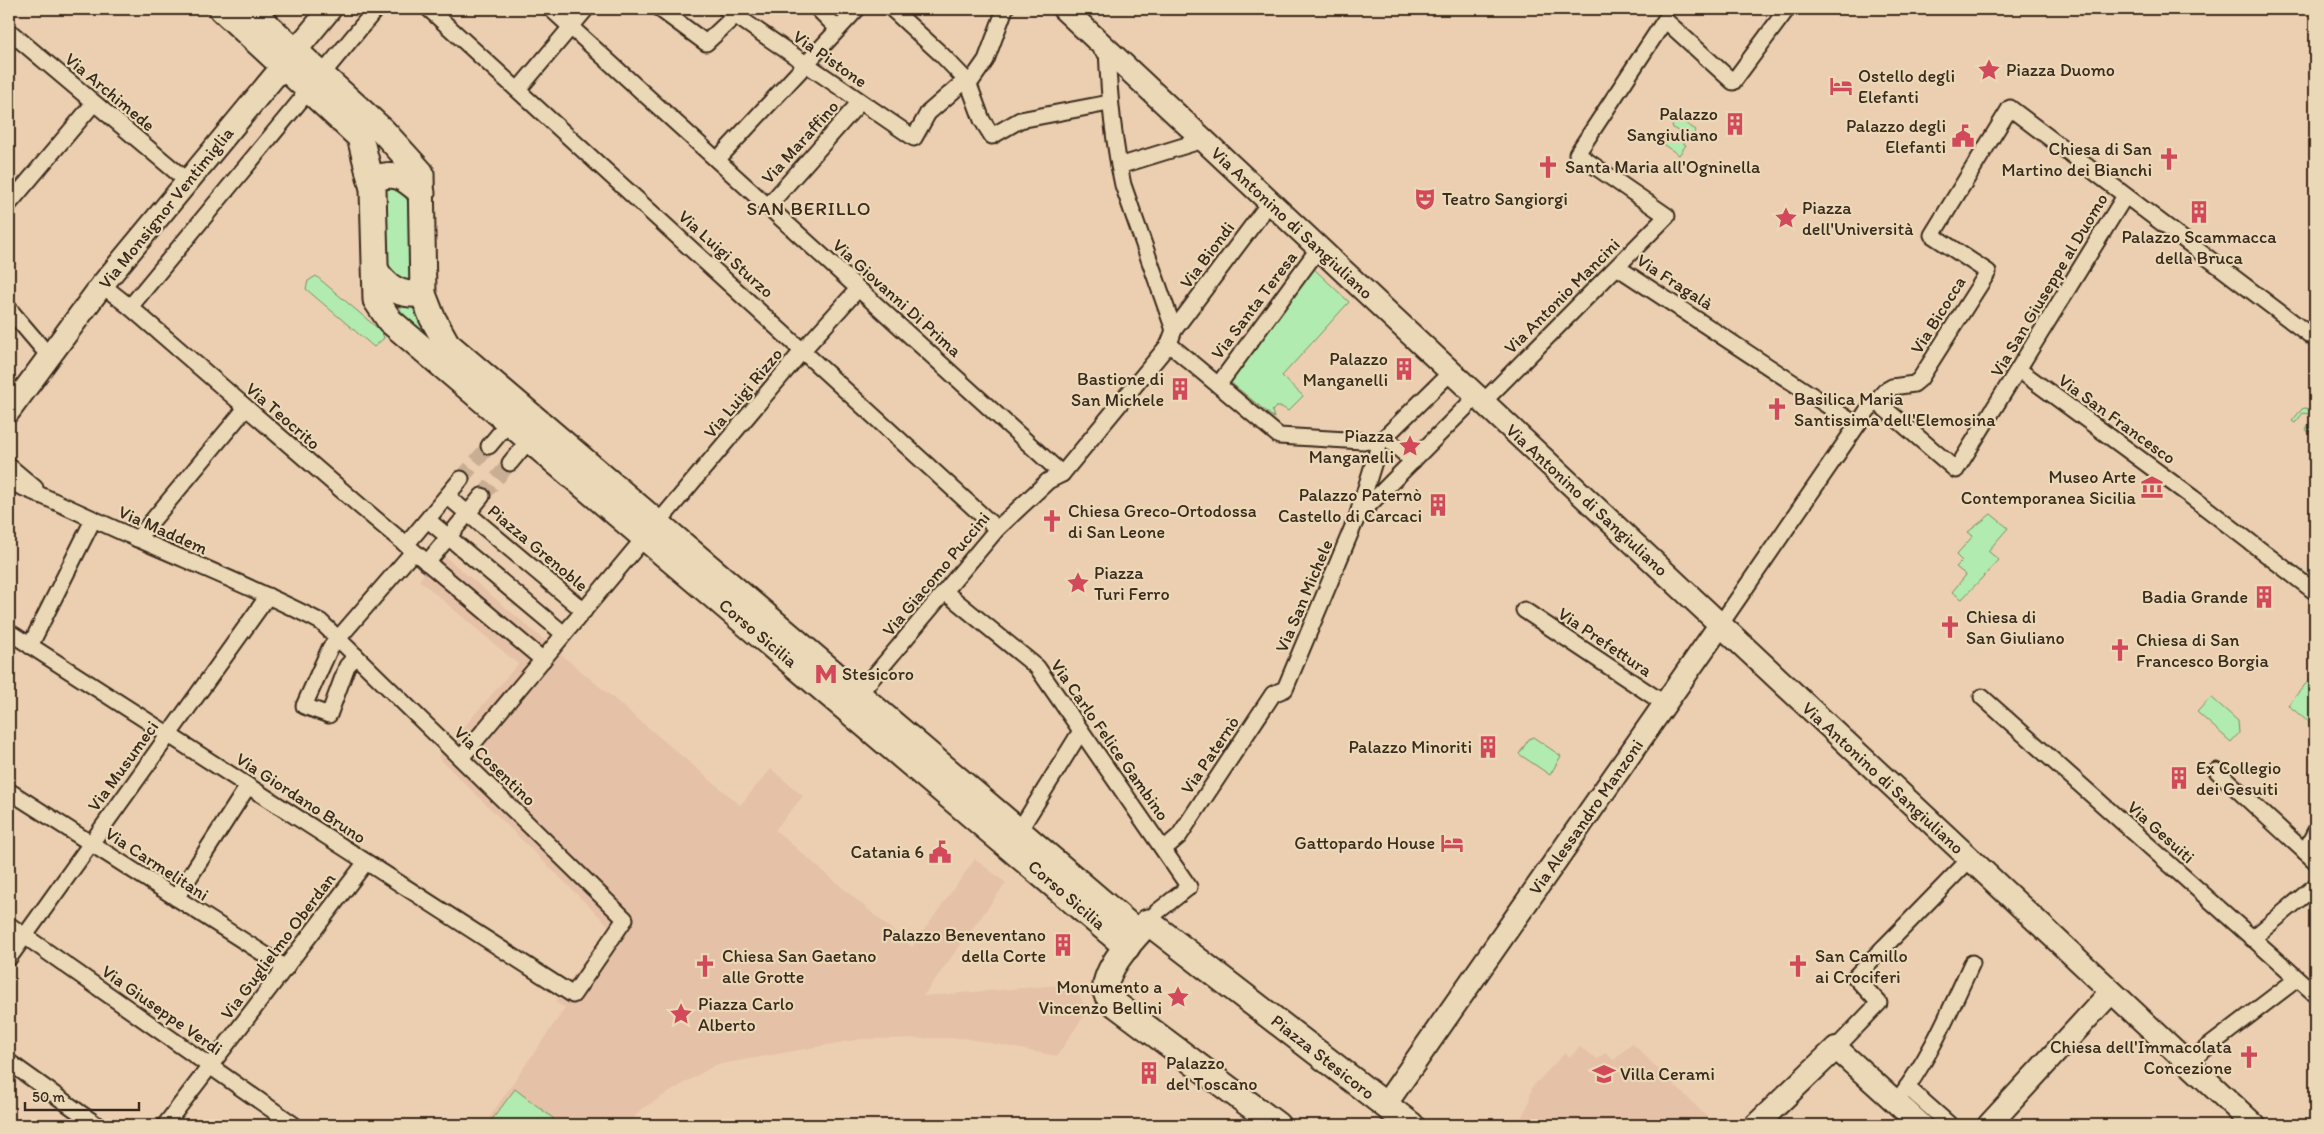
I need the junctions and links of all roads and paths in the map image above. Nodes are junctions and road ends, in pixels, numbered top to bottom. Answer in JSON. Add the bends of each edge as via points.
{"nodes":[{"id":1,"x":222,"y":9,"type":"edge"},
{"id":2,"x":249,"y":9,"type":"edge"},
{"id":3,"x":330,"y":9,"type":"edge"},
{"id":4,"x":376,"y":9,"type":"edge"},
{"id":5,"x":429,"y":9,"type":"edge"},
{"id":6,"x":551,"y":9,"type":"edge"},
{"id":7,"x":586,"y":9,"type":"edge"},
{"id":8,"x":660,"y":9,"type":"edge"},
{"id":9,"x":818,"y":9,"type":"edge"},
{"id":10,"x":857,"y":9,"type":"edge"},
{"id":11,"x":892,"y":9,"type":"edge"},
{"id":12,"x":1005,"y":9,"type":"edge"},
{"id":13,"x":1064,"y":9,"type":"edge"},
{"id":14,"x":1787,"y":9,"type":"edge"},
{"id":15,"x":735,"y":11,"type":"edge"},
{"id":16,"x":572,"y":28,"type":"junction"},
{"id":17,"x":838,"y":29,"type":"junction"},
{"id":18,"x":9,"y":31,"type":"edge"},
{"id":19,"x":1107,"y":49,"type":"junction"},
{"id":20,"x":289,"y":58,"type":"junction"},
{"id":21,"x":805,"y":65,"type":"junction"},
{"id":22,"x":316,"y":82,"type":"junction"},
{"id":23,"x":968,"y":82,"type":"junction"},
{"id":24,"x":518,"y":90,"type":"junction"},
{"id":25,"x":94,"y":102,"type":"junction"},
{"id":26,"x":860,"y":102,"type":"junction"},
{"id":27,"x":1109,"y":103,"type":"junction"},
{"id":28,"x":1203,"y":140,"type":"junction"},
{"id":29,"x":717,"y":160,"type":"junction"},
{"id":30,"x":1119,"y":166,"type":"junction"},
{"id":31,"x":372,"y":180,"type":"junction"},
{"id":32,"x":187,"y":181,"type":"junction"},
{"id":33,"x":422,"y":193,"type":"junction"},
{"id":34,"x":2126,"y":196,"type":"junction"},
{"id":35,"x":1270,"y":202,"type":"junction"},
{"id":36,"x":9,"y":204,"type":"edge"},
{"id":37,"x":768,"y":206,"type":"junction"},
{"id":38,"x":1319,"y":248,"type":"junction"},
{"id":39,"x":1617,"y":267,"type":"junction"},
{"id":40,"x":376,"y":271,"type":"junction"},
{"id":41,"x":102,"y":285,"type":"junction"},
{"id":42,"x":858,"y":289,"type":"junction"},
{"id":43,"x":423,"y":294,"type":"junction"},
{"id":44,"x":130,"y":307,"type":"junction"},
{"id":45,"x":9,"y":309,"type":"edge"},
{"id":46,"x":1172,"y":337,"type":"junction"},
{"id":47,"x":2315,"y":339,"type":"edge"},
{"id":48,"x":803,"y":350,"type":"junction"},
{"id":49,"x":441,"y":351,"type":"junction"},
{"id":50,"x":49,"y":356,"type":"junction"},
{"id":51,"x":2019,"y":370,"type":"junction"},
{"id":52,"x":1450,"y":372,"type":"junction"},
{"id":53,"x":1219,"y":384,"type":"junction"},
{"id":54,"x":1480,"y":399,"type":"junction"},
{"id":55,"x":1872,"y":406,"type":"junction"},
{"id":56,"x":246,"y":408,"type":"junction"},
{"id":57,"x":9,"y":412,"type":"edge"},
{"id":58,"x":509,"y":422,"type":"junction"},
{"id":59,"x":1857,"y":425,"type":"junction"},
{"id":60,"x":530,"y":440,"type":"junction"},
{"id":61,"x":1378,"y":440,"type":"junction"},
{"id":62,"x":489,"y":446,"type":"tunnel mouth"},
{"id":63,"x":1413,"y":461,"type":"junction"},
{"id":64,"x":510,"y":463,"type":"tunnel mouth"},
{"id":65,"x":9,"y":466,"type":"edge"},
{"id":66,"x":1062,"y":474,"type":"junction"},
{"id":67,"x":461,"y":479,"type":"tunnel mouth"},
{"id":68,"x":9,"y":482,"type":"edge"},
{"id":69,"x":44,"y":495,"type":"junction"},
{"id":70,"x":447,"y":496,"type":"junction"},
{"id":71,"x":482,"y":496,"type":"tunnel mouth"},
{"id":72,"x":468,"y":514,"type":"junction"},
{"id":73,"x":1357,"y":517,"type":"junction"},
{"id":74,"x":93,"y":520,"type":"junction"},
{"id":75,"x":428,"y":520,"type":"junction"},
{"id":76,"x":997,"y":529,"type":"junction"},
{"id":77,"x":647,"y":535,"type":"junction"},
{"id":78,"x":448,"y":537,"type":"junction"},
{"id":79,"x":137,"y":539,"type":"junction"},
{"id":80,"x":410,"y":548,"type":"junction"},
{"id":81,"x":427,"y":563,"type":"junction"},
{"id":82,"x":945,"y":592,"type":"junction"},
{"id":83,"x":2315,"y":592,"type":"edge"},
{"id":84,"x":268,"y":596,"type":"junction"},
{"id":85,"x":1524,"y":610,"type":"dead end"},
{"id":86,"x":584,"y":611,"type":"junction"},
{"id":87,"x":1720,"y":625,"type":"junction"},
{"id":88,"x":9,"y":632,"type":"edge"},
{"id":89,"x":564,"y":634,"type":"junction"},
{"id":90,"x":339,"y":639,"type":"junction"},
{"id":91,"x":30,"y":646,"type":"junction"},
{"id":92,"x":356,"y":656,"type":"junction"},
{"id":93,"x":543,"y":660,"type":"junction"},
{"id":94,"x":1982,"y":697,"type":"dead end"},
{"id":95,"x":852,"y":701,"type":"junction"},
{"id":96,"x":1268,"y":702,"type":"joint"},
{"id":97,"x":1665,"y":704,"type":"junction"},
{"id":98,"x":1081,"y":731,"type":"junction"},
{"id":99,"x":168,"y":735,"type":"junction"},
{"id":100,"x":460,"y":758,"type":"junction"},
{"id":101,"x":2216,"y":771,"type":"dead end"},
{"id":102,"x":248,"y":786,"type":"junction"},
{"id":103,"x":9,"y":791,"type":"edge"},
{"id":104,"x":1019,"y":831,"type":"junction"},
{"id":105,"x":2315,"y":832,"type":"edge"},
{"id":106,"x":91,"y":843,"type":"junction"},
{"id":107,"x":1164,"y":849,"type":"junction"},
{"id":108,"x":2310,"y":856,"type":"edge"},
{"id":109,"x":1970,"y":859,"type":"junction"},
{"id":110,"x":366,"y":862,"type":"junction"},
{"id":111,"x":2315,"y":886,"type":"edge"},
{"id":112,"x":176,"y":898,"type":"junction"},
{"id":113,"x":9,"y":925,"type":"edge"},
{"id":114,"x":1138,"y":934,"type":"junction"},
{"id":115,"x":24,"y":936,"type":"junction"},
{"id":116,"x":2252,"y":940,"type":"junction"},
{"id":117,"x":9,"y":958,"type":"edge"},
{"id":118,"x":1972,"y":963,"type":"dead end"},
{"id":119,"x":286,"y":968,"type":"junction"},
{"id":120,"x":2297,"y":979,"type":"junction"},
{"id":121,"x":2111,"y":992,"type":"junction"},
{"id":122,"x":2315,"y":994,"type":"edge"},
{"id":123,"x":573,"y":995,"type":"joint"},
{"id":124,"x":1836,"y":1048,"type":"junction"},
{"id":125,"x":9,"y":1062,"type":"edge"},
{"id":126,"x":2188,"y":1063,"type":"junction"},
{"id":127,"x":210,"y":1066,"type":"junction"},
{"id":128,"x":1902,"y":1095,"type":"junction"},
{"id":129,"x":1389,"y":1099,"type":"junction"},
{"id":130,"x":1922,"y":1118,"type":"edge"},
{"id":131,"x":97,"y":1125,"type":"edge"},
{"id":132,"x":165,"y":1125,"type":"edge"},
{"id":133,"x":294,"y":1125,"type":"edge"},
{"id":134,"x":1277,"y":1125,"type":"edge"},
{"id":135,"x":1411,"y":1125,"type":"edge"},
{"id":136,"x":1756,"y":1125,"type":"edge"},
{"id":137,"x":1950,"y":1125,"type":"edge"},
{"id":138,"x":1989,"y":1125,"type":"edge"},
{"id":139,"x":2254,"y":1125,"type":"edge"}],
"edges":[{"from":1,"to":20,"type":"main road"},
{"from":2,"to":20,"type":"main road"},
{"from":3,"to":20,"type":"main road","name":"Via Monsignor Ventimiglia"},
{"from":4,"to":22,"type":"street"},
{"from":5,"to":24,"type":"street","name":"Via Luigi Sturzo"},
{"from":6,"to":16,"type":"street","name":"Via Giovanni Di Prima"},
{"from":7,"to":16,"type":"street"},
{"from":8,"to":15,"type":"street","via":[[706,43]]},
{"from":9,"to":17,"type":"street"},
{"from":10,"to":17,"type":"street"},
{"from":11,"to":23,"type":"street"},
{"from":12,"to":23,"type":"street","via":[[986,60]]},
{"from":13,"to":19,"type":"main road","name":"Via Antonino di Sangiuliano"},
{"from":14,"to":39,"type":"street","name":"Via Antonio Mancini","via":[[1733,82],[1665,20],[1577,154],[1667,216]]},
{"from":15,"to":21,"type":"street","name":"Via Pistone"},
{"from":16,"to":24,"type":"street"},
{"from":16,"to":29,"type":"street","name":"Via Giovanni Di Prima"},
{"from":17,"to":21,"type":"street"},
{"from":18,"to":25,"type":"street","name":"Via Archimede"},
{"from":19,"to":27,"type":"street"},
{"from":19,"to":28,"type":"main road","name":"Via Antonino di Sangiuliano"},
{"from":20,"to":22,"type":"main road"},
{"from":20,"to":32,"type":"main road","name":"Via Monsignor Ventimiglia"},
{"from":21,"to":26,"type":"street","name":"Via Pistone"},
{"from":21,"to":29,"type":"street"},
{"from":22,"to":31,"type":"main road","via":[[360,137]]},
{"from":22,"to":33,"type":"main road","via":[[383,131],[422,173]]},
{"from":22,"to":44,"type":"street"},
{"from":23,"to":26,"type":"street","name":"Via Pistone","via":[[928,113],[914,138]]},
{"from":23,"to":27,"type":"street","via":[[982,120],[992,136],[1020,120]]},
{"from":24,"to":48,"type":"street","name":"Via Luigi Sturzo"},
{"from":25,"to":32,"type":"street","name":"Via Archimede"},
{"from":25,"to":36,"type":"street"},
{"from":26,"to":37,"type":"street","name":"Via Maraffino"},
{"from":27,"to":30,"type":"street"},
{"from":28,"to":30,"type":"street"},
{"from":28,"to":35,"type":"main road","name":"Via Antonino di Sangiuliano"},
{"from":29,"to":37,"type":"street","name":"Via Giovanni Di Prima"},
{"from":30,"to":46,"type":"street"},
{"from":31,"to":33,"type":"main road","via":[[388,174],[397,175]]},
{"from":31,"to":40,"type":"main road"},
{"from":32,"to":41,"type":"main road","name":"Via Monsignor Ventimiglia"},
{"from":33,"to":43,"type":"main road"},
{"from":34,"to":47,"type":"street"},
{"from":34,"to":51,"type":"street","name":"Via San Giuseppe al Duomo"},
{"from":34,"to":55,"type":"street","name":"Via Bicocca","via":[[2010,108],[1932,235],[1988,272],[1920,379],[1914,384],[1885,390]]},
{"from":35,"to":38,"type":"main road","name":"Via Antonino di Sangiuliano"},
{"from":35,"to":46,"type":"street","name":"Via Biondi"},
{"from":37,"to":42,"type":"street","name":"Via Giovanni Di Prima"},
{"from":38,"to":52,"type":"main road","name":"Via Antonino di Sangiuliano"},
{"from":38,"to":53,"type":"street","name":"Via Santa Teresa"},
{"from":39,"to":54,"type":"street","name":"Via Antonio Mancini"},
{"from":39,"to":59,"type":"street","name":"Via Fragalà"},
{"from":40,"to":43,"type":"main road","via":[[382,280],[404,295]]},
{"from":40,"to":49,"type":"main road","via":[[376,300],[390,321]]},
{"from":41,"to":44,"type":"street","name":"Via Teocrito"},
{"from":41,"to":50,"type":"main road","name":"Via Monsignor Ventimiglia"},
{"from":42,"to":48,"type":"street","name":"Via Luigi Rizzo"},
{"from":42,"to":66,"type":"street","name":"Via Giovanni Di Prima"},
{"from":43,"to":49,"type":"main road"},
{"from":44,"to":56,"type":"street","name":"Via Teocrito"},
{"from":45,"to":50,"type":"street"},
{"from":46,"to":53,"type":"street"},
{"from":46,"to":66,"type":"street","name":"Via Biondi"},
{"from":48,"to":76,"type":"street","name":"Via Luigi Sturzo"},
{"from":48,"to":77,"type":"street","name":"Via Luigi Rizzo"},
{"from":49,"to":58,"type":"main road","name":"Corso Sicilia"},
{"from":49,"to":77,"type":"main road","name":"Corso Sicilia"},
{"from":50,"to":57,"type":"main road","name":"Via Monsignor Ventimiglia"},
{"from":51,"to":55,"type":"street","name":"Via San Giuseppe al Duomo","via":[[1956,470],[1902,423]]},
{"from":51,"to":83,"type":"street","name":"Via San Francesco"},
{"from":52,"to":54,"type":"main road","name":"Via Antonino di Sangiuliano"},
{"from":52,"to":61,"type":"street"},
{"from":53,"to":61,"type":"street","via":[[1279,436]]},
{"from":54,"to":63,"type":"street","name":"Via Antonio Mancini"},
{"from":54,"to":87,"type":"main road","name":"Via Antonino di Sangiuliano"},
{"from":55,"to":59,"type":"street"},
{"from":56,"to":79,"type":"street"},
{"from":56,"to":80,"type":"street","name":"Via Teocrito"},
{"from":58,"to":60,"type":"main road","name":"Corso Sicilia"},
{"from":58,"to":62,"type":"street"},
{"from":59,"to":87,"type":"street","name":"Via Alessandro Manzoni"},
{"from":60,"to":64,"type":"street"},
{"from":60,"to":77,"type":"main road","name":"Corso Sicilia"},
{"from":61,"to":63,"type":"street"},
{"from":61,"to":73,"type":"street","name":"Via San Michele"},
{"from":63,"to":73,"type":"street","name":"Via Antonio Mancini"},
{"from":65,"to":69,"type":"street"},
{"from":66,"to":76,"type":"street","name":"Via Giacomo Puccini","via":[[1048,481]]},
{"from":67,"to":70,"type":"street"},
{"from":68,"to":69,"type":"street"},
{"from":69,"to":74,"type":"street","name":"Via Maddem"},
{"from":70,"to":72,"type":"street","name":"Piazza Grenoble"},
{"from":70,"to":75,"type":"street"},
{"from":71,"to":72,"type":"street","name":"Piazza Grenoble"},
{"from":72,"to":78,"type":"street","name":"Piazza Grenoble"},
{"from":72,"to":86,"type":"street","name":"Piazza Grenoble"},
{"from":73,"to":96,"type":"street","name":"Via San Michele","via":[[1285,690],[1273,694]]},
{"from":74,"to":79,"type":"street","name":"Via Maddem"},
{"from":74,"to":91,"type":"street"},
{"from":75,"to":78,"type":"street"},
{"from":75,"to":80,"type":"street"},
{"from":76,"to":82,"type":"street","name":"Via Giacomo Puccini"},
{"from":77,"to":86,"type":"street","name":"Via Luigi Rizzo"},
{"from":77,"to":95,"type":"main road","name":"Corso Sicilia"},
{"from":78,"to":81,"type":"street","name":"Piazza Grenoble"},
{"from":78,"to":89,"type":"street"},
{"from":79,"to":84,"type":"street","name":"Via Maddem"},
{"from":80,"to":81,"type":"street"},
{"from":80,"to":90,"type":"street"},
{"from":81,"to":93,"type":"street"},
{"from":82,"to":95,"type":"street","name":"Via Giacomo Puccini"},
{"from":82,"to":98,"type":"street","name":"Via Carlo Felice Gambino","via":[[1037,667]]},
{"from":84,"to":90,"type":"street","name":"Via Maddem","via":[[321,622]]},
{"from":84,"to":99,"type":"street","name":"Via Musumeci"},
{"from":85,"to":97,"type":"street","name":"Via Prefettura"},
{"from":86,"to":89,"type":"street","name":"Via Luigi Rizzo"},
{"from":87,"to":97,"type":"main road","name":"Via Alessandro Manzoni"},
{"from":87,"to":109,"type":"main road","name":"Via Antonino di Sangiuliano"},
{"from":88,"to":91,"type":"street","name":"Via Giordano Bruno"},
{"from":89,"to":93,"type":"street","name":"Via Luigi Rizzo"},
{"from":90,"to":92,"type":"street","name":"Via Cosentino"},
{"from":90,"to":92,"type":"street","via":[[330,648],[304,706],[329,715],[347,666]]},
{"from":91,"to":99,"type":"street","name":"Via Giordano Bruno"},
{"from":92,"to":100,"type":"street","name":"Via Cosentino"},
{"from":93,"to":100,"type":"street","name":"Via Luigi Rizzo"},
{"from":94,"to":116,"type":"street","name":"Via Gesuiti"},
{"from":95,"to":104,"type":"main road","name":"Corso Sicilia"},
{"from":95,"to":114,"type":"main road","name":"Corso Sicilia"},
{"from":96,"to":107,"type":"street","name":"Via Paternò","via":[[1179,836]]},
{"from":97,"to":129,"type":"main road","name":"Via Alessandro Manzoni"},
{"from":98,"to":104,"type":"street"},
{"from":98,"to":107,"type":"street","name":"Via Carlo Felice Gambino"},
{"from":99,"to":102,"type":"street","name":"Via Giordano Bruno"},
{"from":99,"to":106,"type":"street","name":"Via Musumeci"},
{"from":100,"to":123,"type":"street","name":"Via Cosentino","via":[[625,919]]},
{"from":101,"to":108,"type":"street"},
{"from":102,"to":110,"type":"street","name":"Via Giordano Bruno"},
{"from":102,"to":112,"type":"street"},
{"from":103,"to":106,"type":"street","name":"Via Carmelitani"},
{"from":104,"to":114,"type":"main road","name":"Corso Sicilia"},
{"from":105,"to":108,"type":"street"},
{"from":106,"to":112,"type":"street","name":"Via Carmelitani"},
{"from":106,"to":115,"type":"street","name":"Via Musumeci"},
{"from":107,"to":114,"type":"street","name":"Via Carlo Felice Gambino","via":[[1190,887]]},
{"from":109,"to":121,"type":"main road","name":"Via Antonino di Sangiuliano"},
{"from":109,"to":124,"type":"street","via":[[1855,977],[1879,1003]]},
{"from":110,"to":119,"type":"street","name":"Via Guglielmo Oberdan"},
{"from":110,"to":123,"type":"street","name":"Via Giordano Bruno"},
{"from":111,"to":116,"type":"street"},
{"from":112,"to":119,"type":"street","name":"Via Carmelitani"},
{"from":113,"to":115,"type":"street","name":"Via Giuseppe Verdi"},
{"from":114,"to":129,"type":"main road","name":"Piazza Stesicoro","via":[[1258,1007]]},
{"from":114,"to":134,"type":"main road","via":[[1111,970],[1106,994]]},
{"from":115,"to":117,"type":"street","name":"Via Musumeci"},
{"from":115,"to":127,"type":"street","name":"Via Giuseppe Verdi"},
{"from":116,"to":120,"type":"street","name":"Via Gesuiti"},
{"from":118,"to":128,"type":"street","via":[[1937,1036]]},
{"from":119,"to":127,"type":"street","name":"Via Guglielmo Oberdan"},
{"from":120,"to":122,"type":"street","name":"Via Gesuiti"},
{"from":120,"to":126,"type":"street"},
{"from":121,"to":126,"type":"main road","name":"Via Antonino di Sangiuliano"},
{"from":121,"to":138,"type":"main road"},
{"from":124,"to":128,"type":"main road"},
{"from":124,"to":136,"type":"main road"},
{"from":125,"to":131,"type":"street"},
{"from":126,"to":139,"type":"main road","name":"Via Antonino di Sangiuliano"},
{"from":127,"to":132,"type":"street","name":"Via Guglielmo Oberdan"},
{"from":127,"to":133,"type":"street","name":"Via Giuseppe Verdi"},
{"from":128,"to":130,"type":"main road"},
{"from":129,"to":135,"type":"main road","name":"Piazza Stesicoro"},
{"from":130,"to":137,"type":"street"}]}
